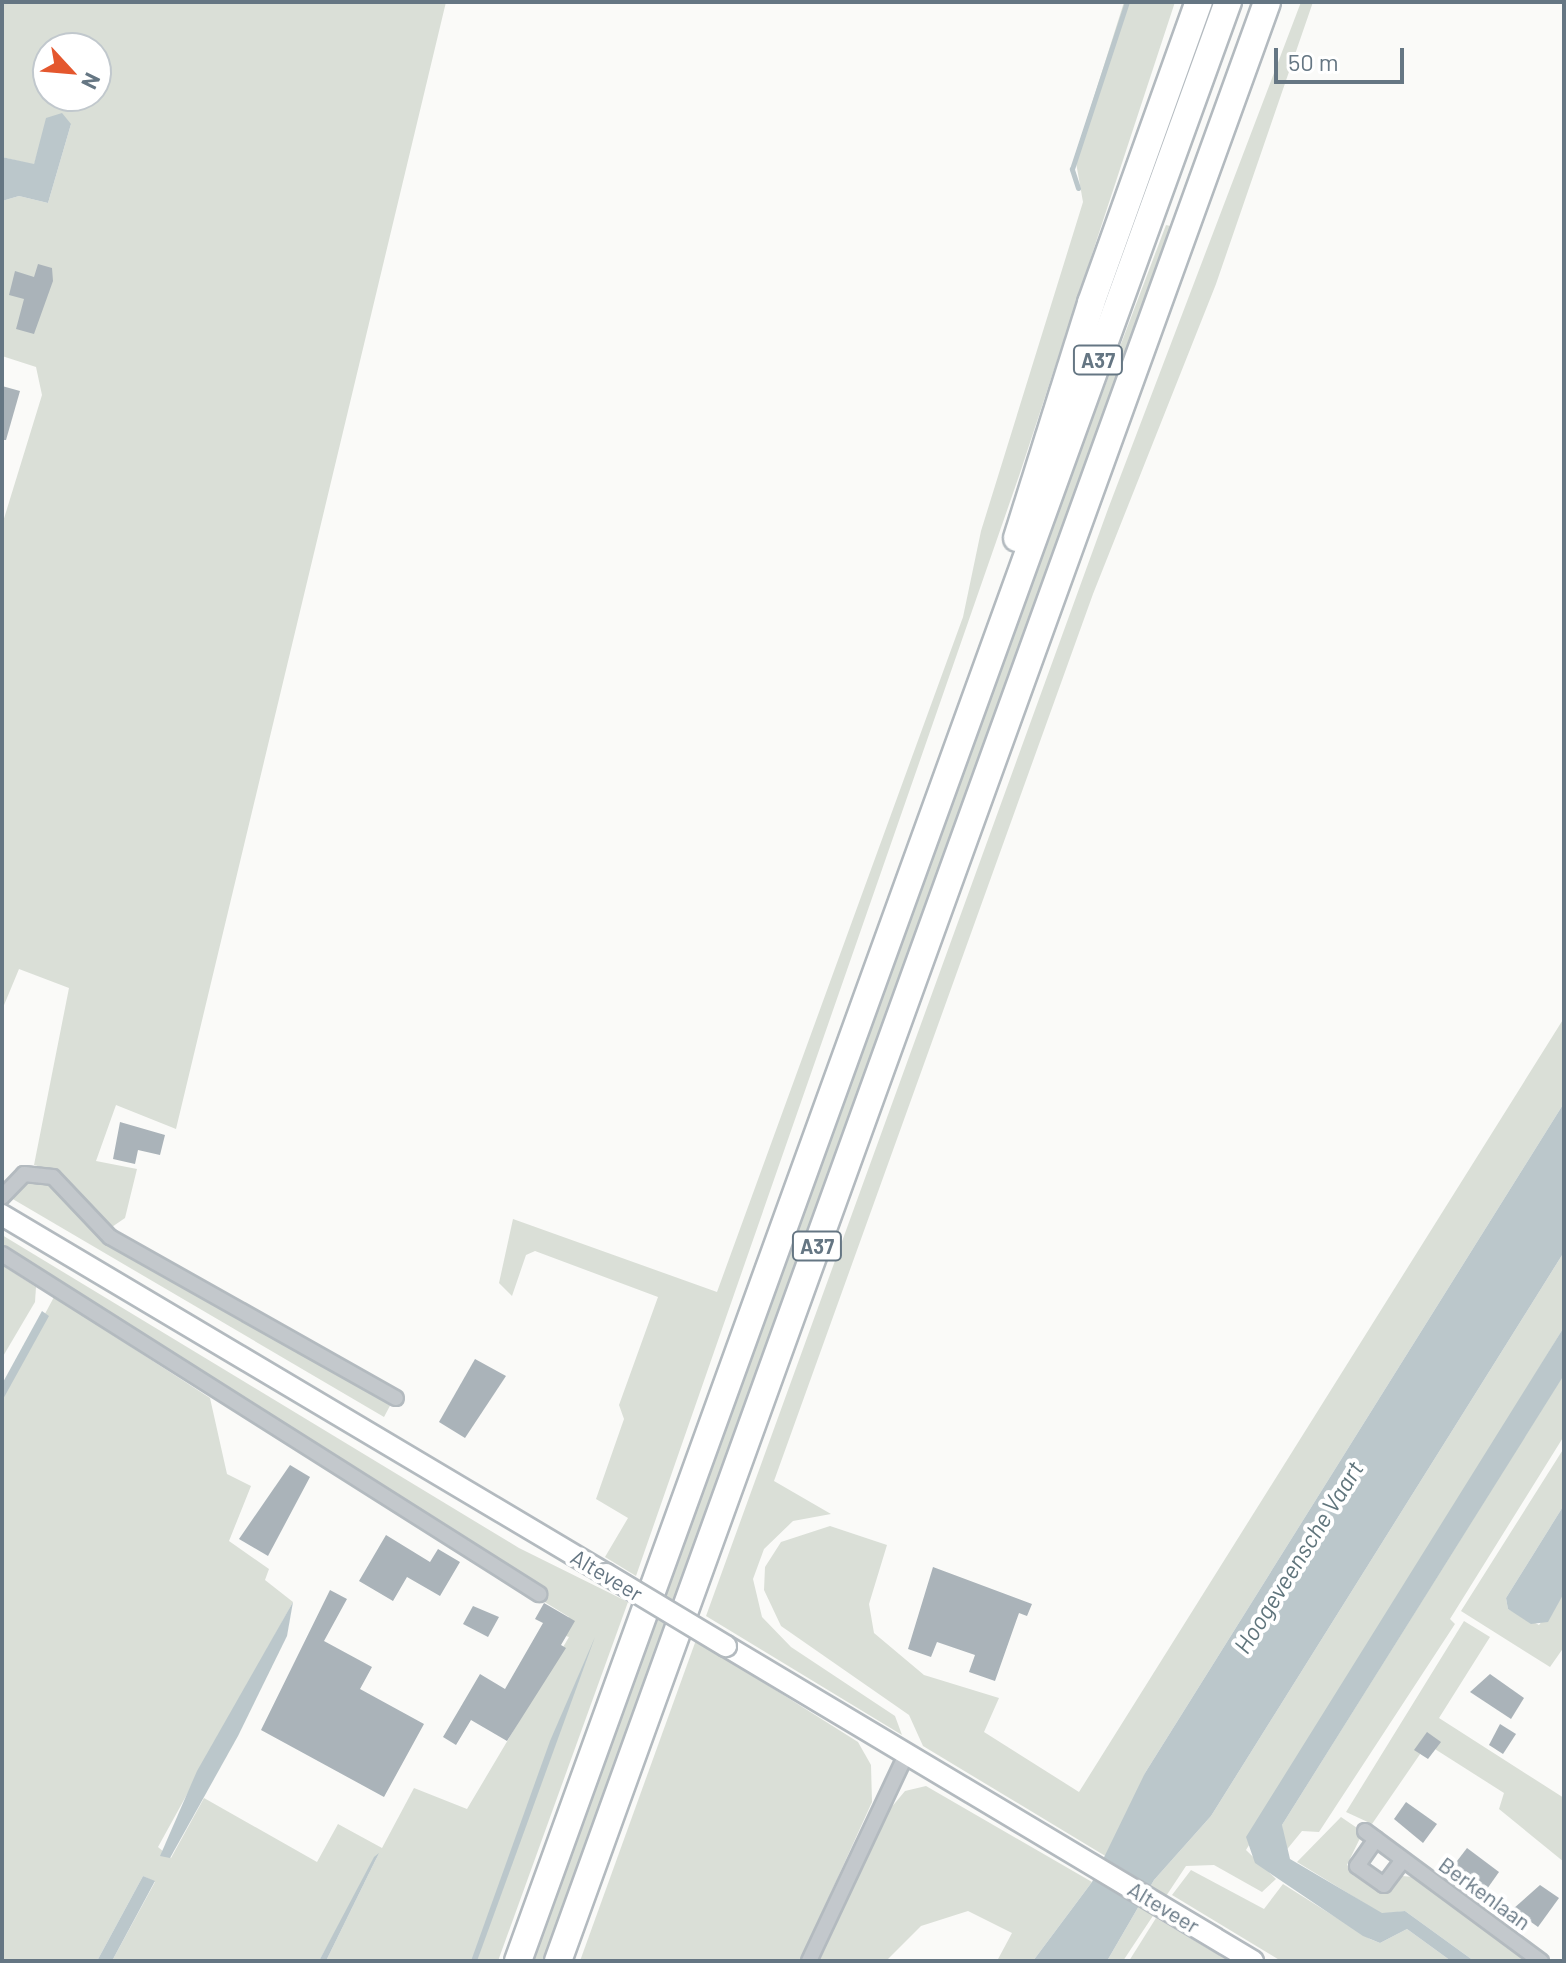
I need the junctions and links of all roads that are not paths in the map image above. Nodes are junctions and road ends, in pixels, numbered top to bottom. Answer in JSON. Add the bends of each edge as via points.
{"nodes":[{"id":1,"x":1199,"y":2,"type":"edge"},
{"id":2,"x":1228,"y":2,"type":"edge"},
{"id":3,"x":1267,"y":2,"type":"edge"},
{"id":4,"x":968,"y":719,"type":"junction"},
{"id":5,"x":2,"y":1197,"type":"edge"},
{"id":6,"x":2,"y":1215,"type":"edge"},
{"id":7,"x":2,"y":1254,"type":"edge"},
{"id":8,"x":396,"y":1398,"type":"dead end"},
{"id":9,"x":539,"y":1594,"type":"dead end"},
{"id":10,"x":907,"y":1753,"type":"junction"},
{"id":11,"x":1403,"y":1860,"type":"junction"},
{"id":12,"x":518,"y":1961,"type":"edge"},
{"id":13,"x":558,"y":1961,"type":"edge"},
{"id":14,"x":809,"y":1961,"type":"edge"},
{"id":15,"x":1253,"y":1961,"type":"edge"},
{"id":16,"x":1541,"y":1961,"type":"edge"}],
"edges":[{"from":1,"to":4,"type":"highway","number":"A37","via":[[1042,449]]},
{"from":2,"to":4,"type":"highway","number":"A37"},
{"from":3,"to":13,"type":"highway","number":"A37"},
{"from":4,"to":12,"type":"highway","number":"A37"},
{"from":5,"to":8,"type":"street","via":[[24,1174],[53,1177],[110,1237]]},
{"from":6,"to":10,"type":"street","name":"Alteveer","bridge":true},
{"from":7,"to":9,"type":"street"},
{"from":10,"to":14,"type":"street"},
{"from":10,"to":15,"type":"street","name":"Alteveer"},
{"from":11,"to":11,"type":"street","name":"Berkenlaan","via":[[1371,1835],[1357,1866],[1384,1885]]},
{"from":11,"to":16,"type":"street","name":"Berkenlaan"}]}
